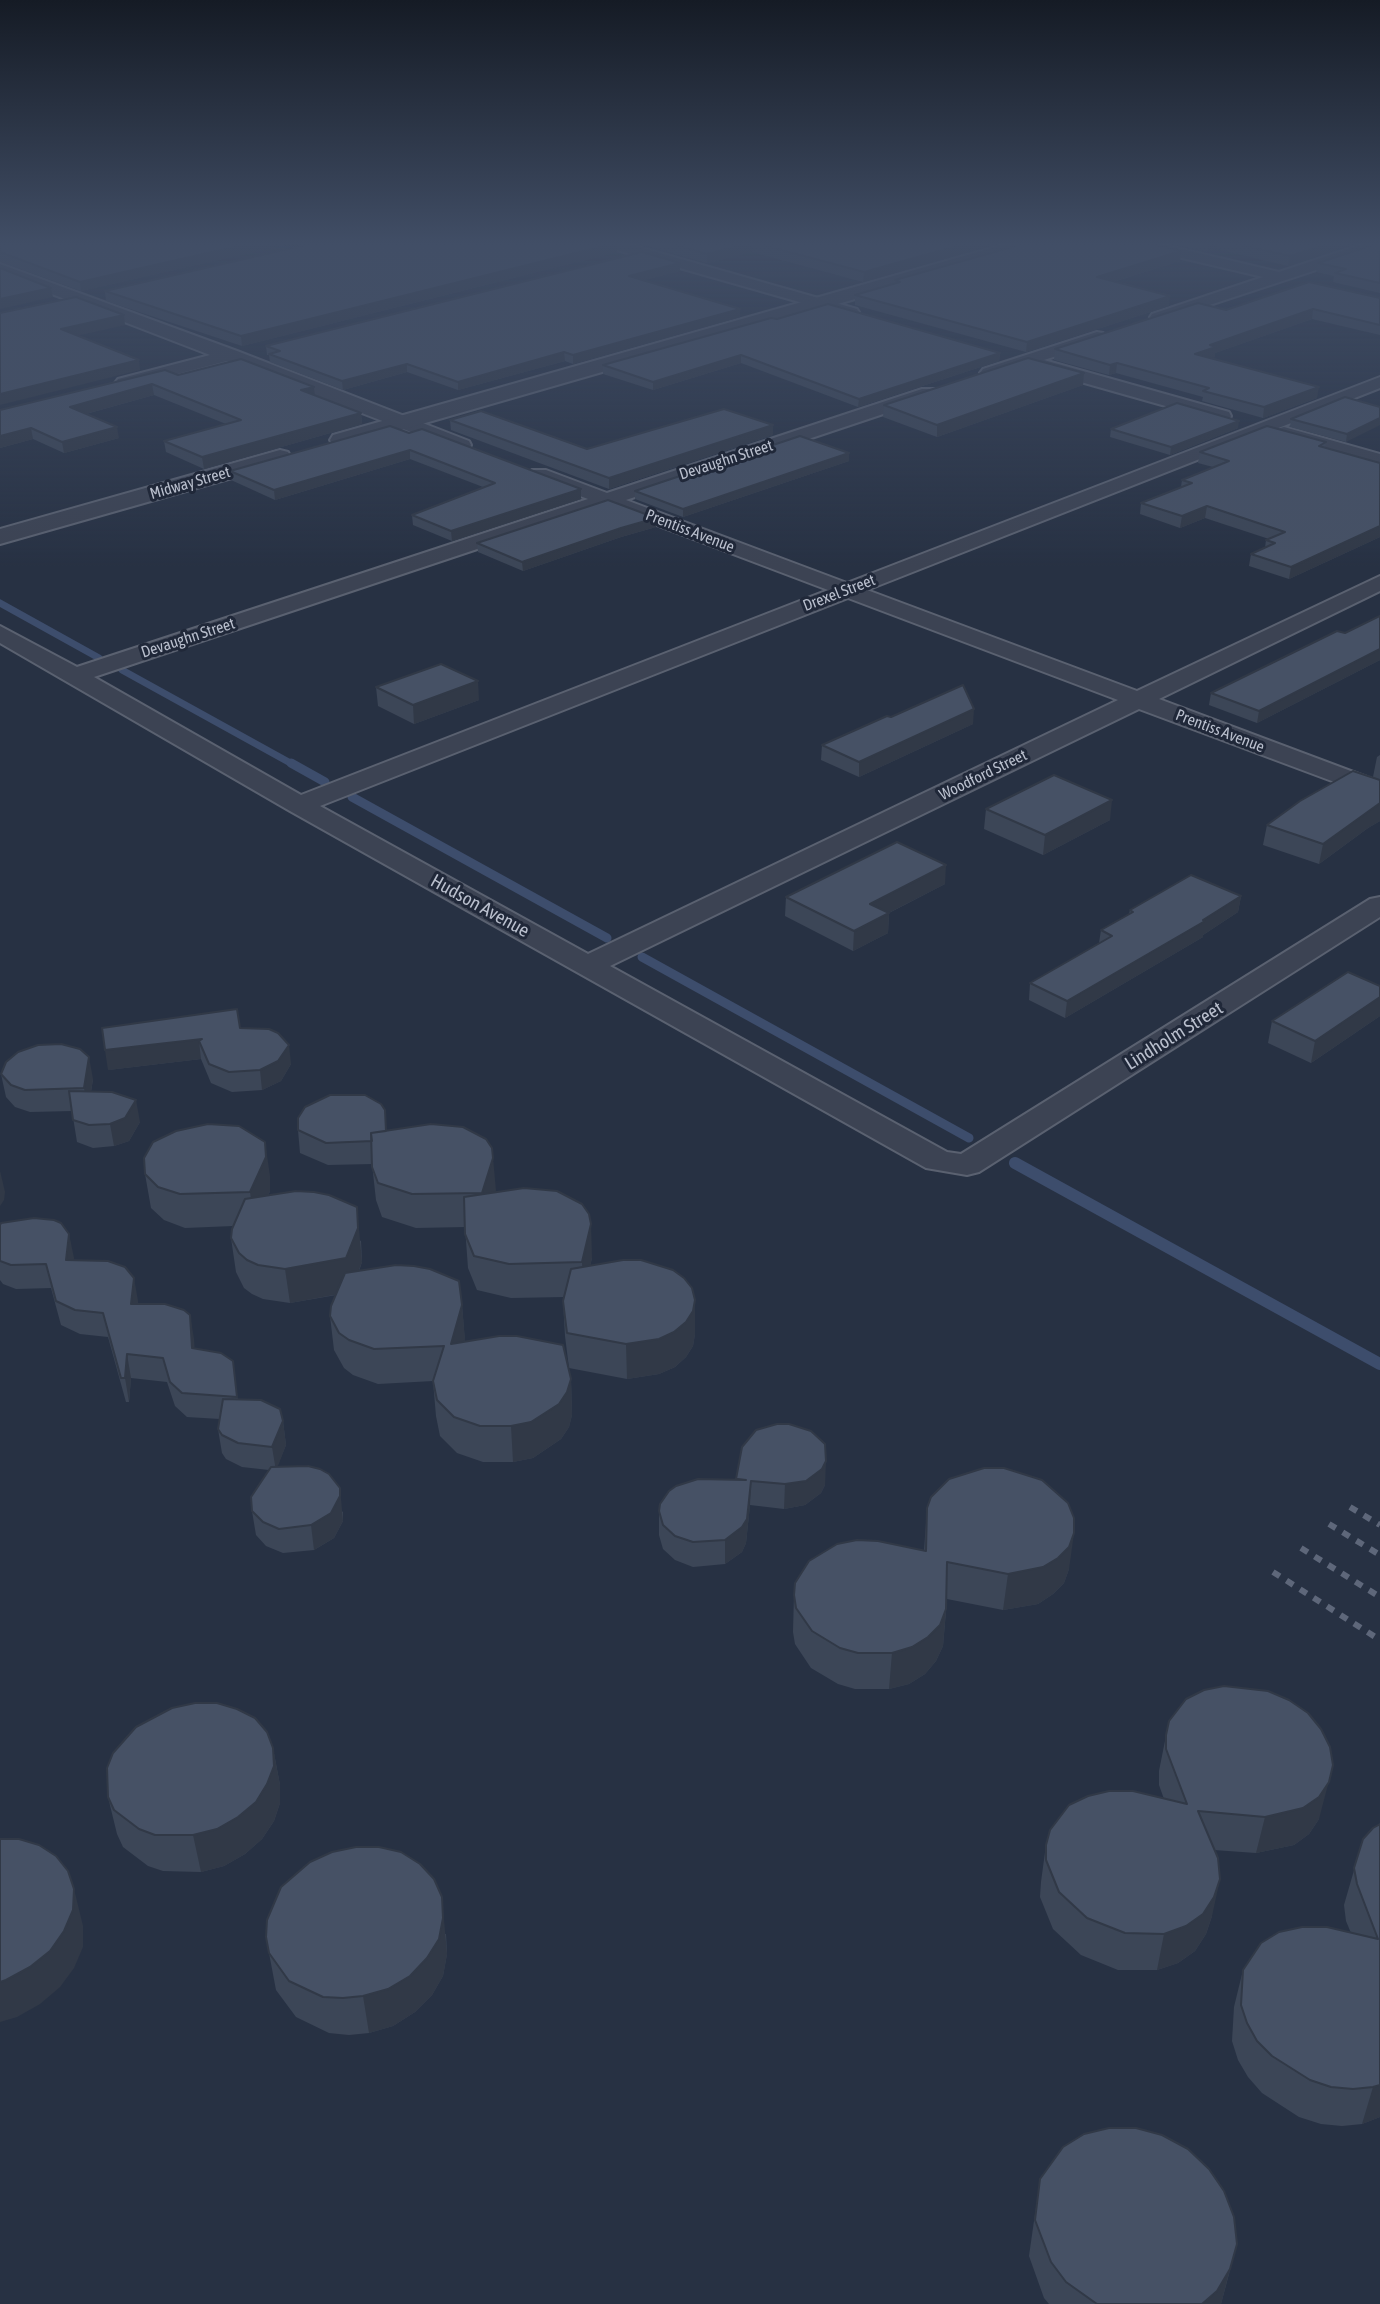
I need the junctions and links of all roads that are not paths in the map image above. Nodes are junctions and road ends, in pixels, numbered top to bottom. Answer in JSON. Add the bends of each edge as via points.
{"nodes":[{"id":1,"x":217,"y":352,"type":"edge"},
{"id":2,"x":246,"y":352,"type":"edge"},
{"id":3,"x":650,"y":352,"type":"edge"},
{"id":4,"x":1054,"y":352,"type":"edge"},
{"id":5,"x":1001,"y":354,"type":"edge"},
{"id":6,"x":229,"y":356,"type":"junction"},
{"id":7,"x":1026,"y":361,"type":"junction"},
{"id":8,"x":974,"y":378,"type":"edge"},
{"id":9,"x":1380,"y":382,"type":"edge"},
{"id":10,"x":107,"y":387,"type":"edge"},
{"id":11,"x":948,"y":387,"type":"edge"},
{"id":12,"x":403,"y":422,"type":"junction"},
{"id":13,"x":1263,"y":427,"type":"junction"},
{"id":14,"x":323,"y":445,"type":"edge"},
{"id":15,"x":479,"y":452,"type":"edge"},
{"id":16,"x":296,"y":453,"type":"edge"},
{"id":17,"x":1380,"y":460,"type":"edge"},
{"id":18,"x":517,"y":466,"type":"edge"},
{"id":19,"x":606,"y":499,"type":"junction"},
{"id":20,"x":0,"y":537,"type":"edge"},
{"id":21,"x":1380,"y":583,"type":"edge"},
{"id":22,"x":847,"y":590,"type":"junction"},
{"id":23,"x":0,"y":633,"type":"edge"},
{"id":24,"x":74,"y":676,"type":"junction"},
{"id":25,"x":1138,"y":700,"type":"junction"},
{"id":26,"x":1380,"y":792,"type":"edge"},
{"id":27,"x":299,"y":805,"type":"junction"},
{"id":28,"x":1380,"y":905,"type":"edge"},
{"id":29,"x":587,"y":966,"type":"junction"},
{"id":30,"x":967,"y":1166,"type":"joint"}],
"edges":[{"from":1,"to":6,"type":"street"},
{"from":2,"to":6,"type":"street"},
{"from":3,"to":12,"type":"street"},
{"from":4,"to":7,"type":"street"},
{"from":5,"to":7,"type":"street"},
{"from":6,"to":10,"type":"street"},
{"from":6,"to":12,"type":"street"},
{"from":7,"to":8,"type":"street"},
{"from":7,"to":13,"type":"street"},
{"from":9,"to":13,"type":"street","name":"Drexel Street"},
{"from":11,"to":19,"type":"street","name":"Devaughn Street"},
{"from":12,"to":14,"type":"street"},
{"from":12,"to":15,"type":"street"},
{"from":13,"to":17,"type":"street"},
{"from":13,"to":22,"type":"street","name":"Drexel Street"},
{"from":16,"to":20,"type":"street","name":"Midway Street"},
{"from":18,"to":19,"type":"street","name":"Prentiss Avenue"},
{"from":19,"to":22,"type":"street","name":"Prentiss Avenue"},
{"from":19,"to":24,"type":"street","name":"Devaughn Street"},
{"from":21,"to":25,"type":"street","name":"Woodford Street"},
{"from":22,"to":25,"type":"street","name":"Prentiss Avenue"},
{"from":22,"to":27,"type":"street","name":"Drexel Street"},
{"from":23,"to":24,"type":"street","name":"Hudson Avenue"},
{"from":24,"to":27,"type":"street","name":"Hudson Avenue"},
{"from":25,"to":26,"type":"street","name":"Prentiss Avenue"},
{"from":25,"to":29,"type":"street","name":"Woodford Street"},
{"from":27,"to":29,"type":"street","name":"Hudson Avenue"},
{"from":28,"to":30,"type":"street","name":"Lindholm Street"},
{"from":29,"to":30,"type":"street","name":"Hudson Avenue","via":[[937,1161]]}]}
